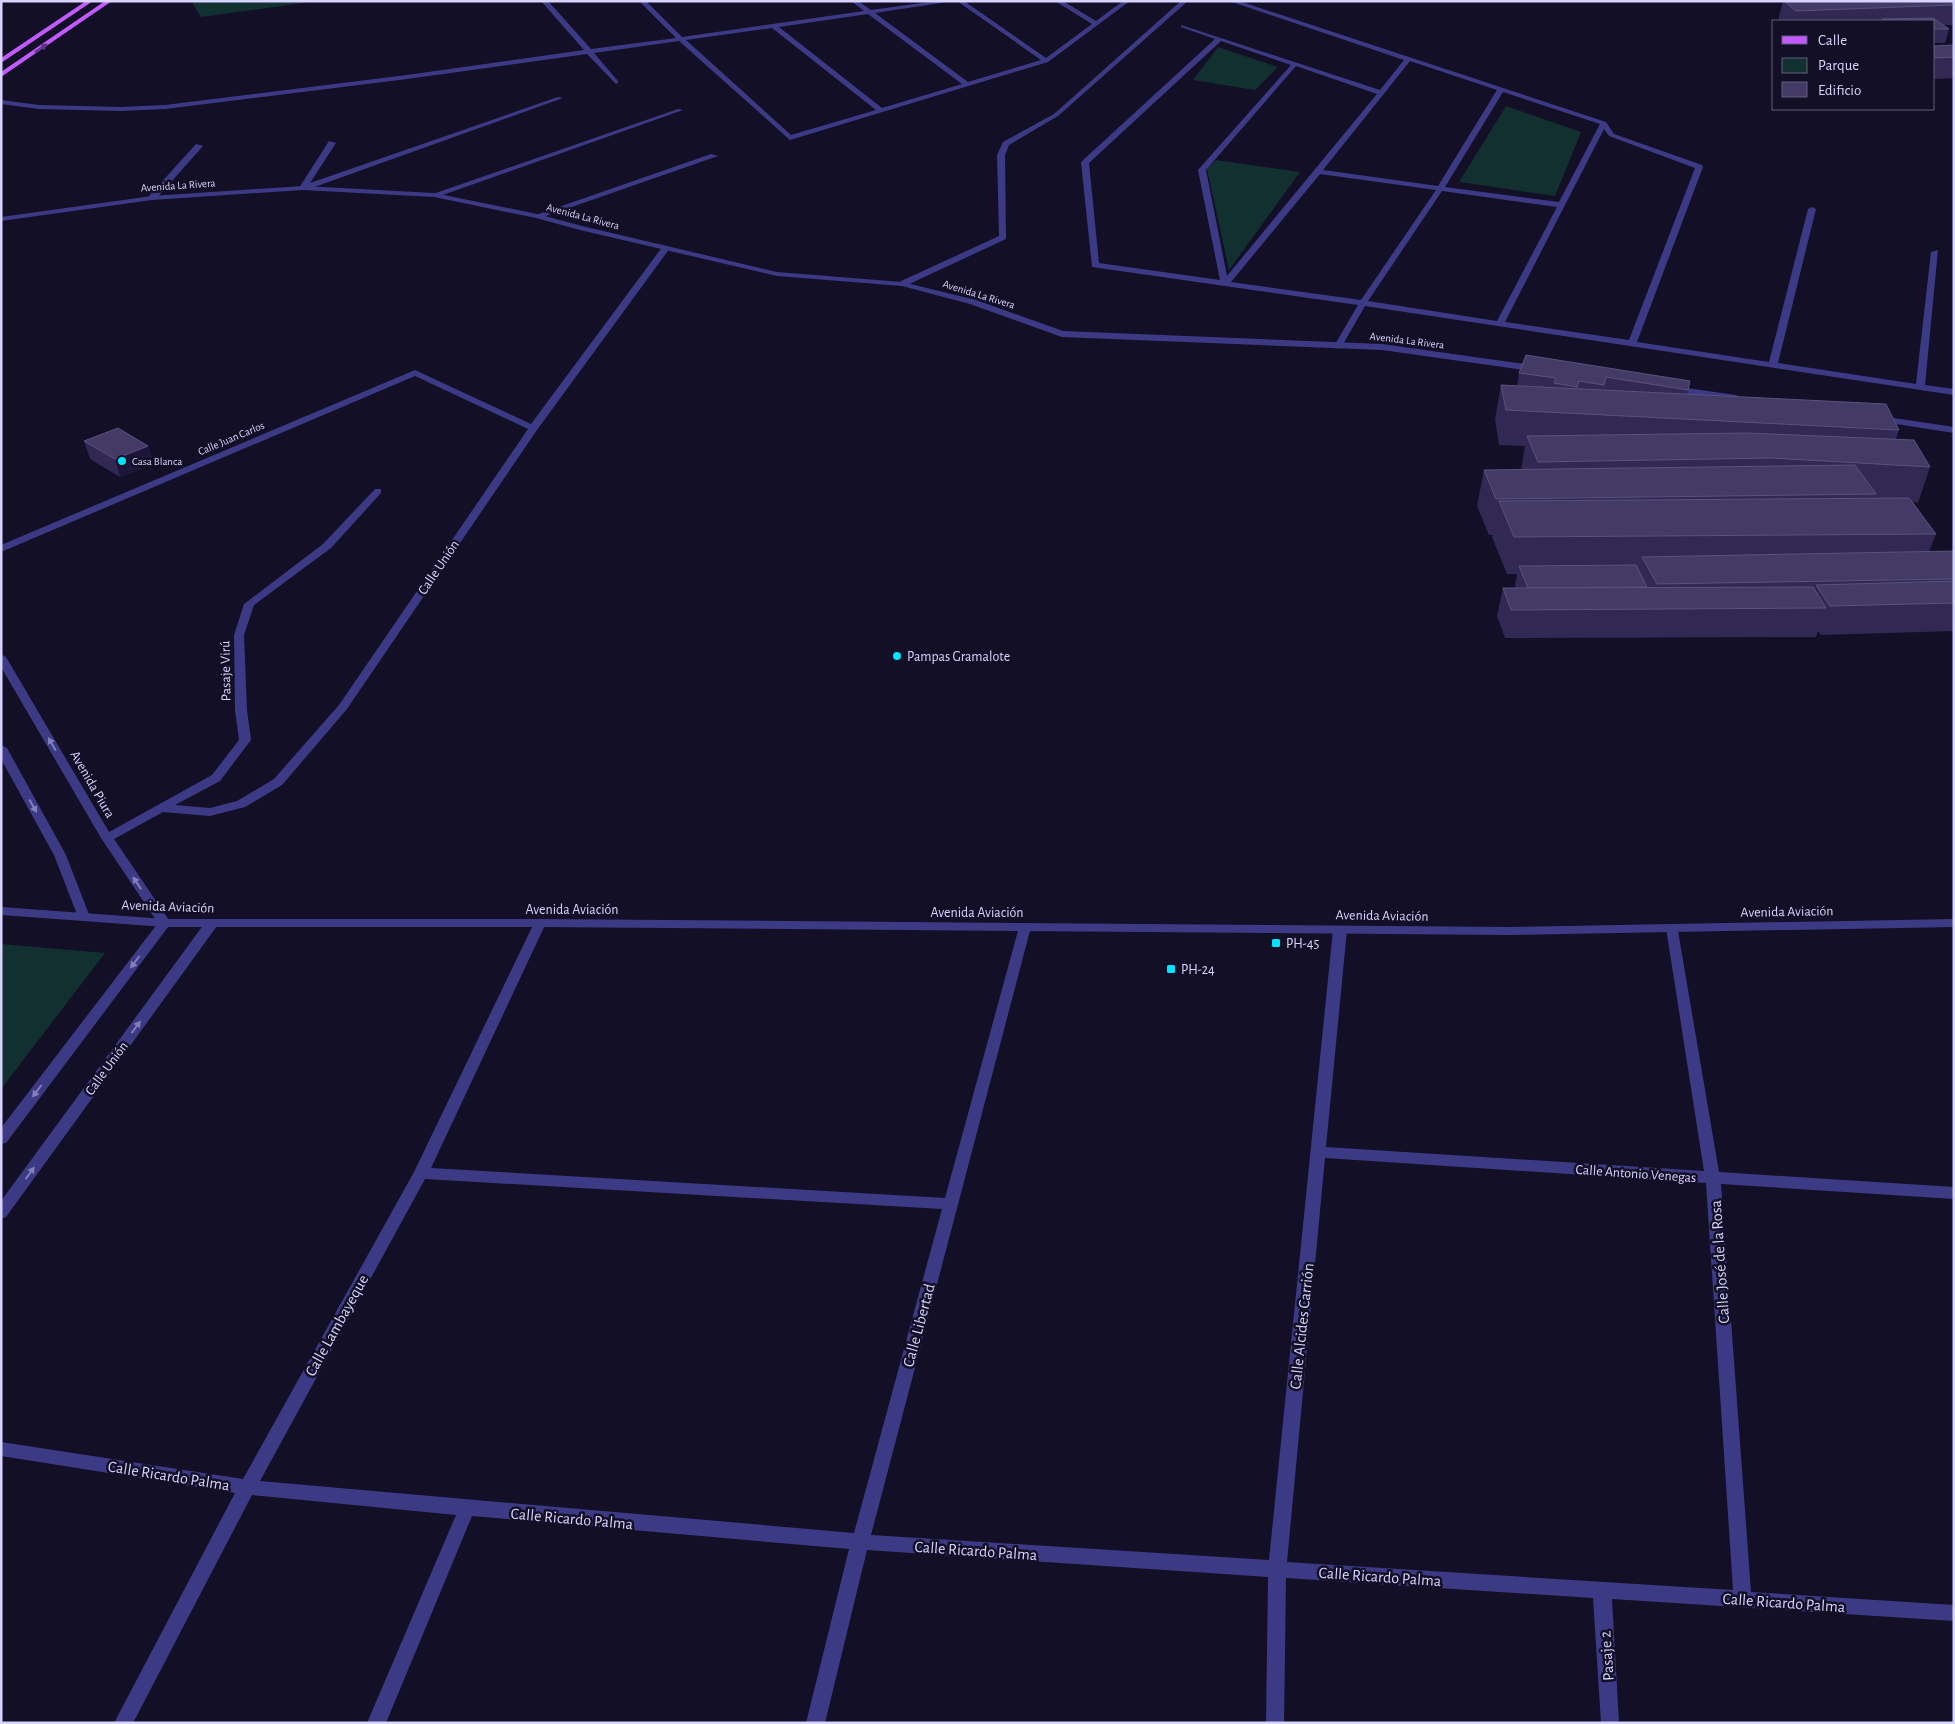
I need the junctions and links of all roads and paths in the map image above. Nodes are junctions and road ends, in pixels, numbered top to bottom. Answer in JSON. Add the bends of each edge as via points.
{"nodes":[{"id":1,"x":90,"y":1,"type":"edge"},
{"id":2,"x":109,"y":1,"type":"edge"},
{"id":3,"x":544,"y":1,"type":"edge"},
{"id":4,"x":642,"y":1,"type":"edge"},
{"id":5,"x":854,"y":1,"type":"edge"},
{"id":6,"x":950,"y":1,"type":"edge"},
{"id":7,"x":960,"y":1,"type":"edge"},
{"id":8,"x":1058,"y":1,"type":"edge"},
{"id":9,"x":1127,"y":1,"type":"edge"},
{"id":10,"x":1185,"y":1,"type":"edge"},
{"id":11,"x":1232,"y":1,"type":"edge"},
{"id":12,"x":870,"y":13,"type":"junction"},
{"id":13,"x":1096,"y":24,"type":"junction"},
{"id":14,"x":774,"y":26,"type":"junction"},
{"id":15,"x":1183,"y":26,"type":"dead end"},
{"id":16,"x":681,"y":39,"type":"junction"},
{"id":17,"x":1219,"y":39,"type":"junction"},
{"id":18,"x":590,"y":52,"type":"junction"},
{"id":19,"x":1408,"y":60,"type":"junction"},
{"id":20,"x":1,"y":61,"type":"edge"},
{"id":21,"x":1046,"y":61,"type":"junction"},
{"id":22,"x":1294,"y":65,"type":"junction"},
{"id":23,"x":1,"y":75,"type":"edge"},
{"id":24,"x":616,"y":82,"type":"dead end"},
{"id":25,"x":967,"y":85,"type":"junction"},
{"id":26,"x":1501,"y":90,"type":"junction"},
{"id":27,"x":1380,"y":93,"type":"junction"},
{"id":28,"x":560,"y":98,"type":"dead end"},
{"id":29,"x":1,"y":102,"type":"edge"},
{"id":30,"x":680,"y":110,"type":"dead end"},
{"id":31,"x":881,"y":111,"type":"junction"},
{"id":32,"x":1604,"y":123,"type":"junction"},
{"id":33,"x":332,"y":144,"type":"dead end"},
{"id":34,"x":199,"y":146,"type":"dead end"},
{"id":35,"x":714,"y":156,"type":"dead end"},
{"id":36,"x":1318,"y":172,"type":"junction"},
{"id":37,"x":303,"y":188,"type":"junction"},
{"id":38,"x":1440,"y":189,"type":"junction"},
{"id":39,"x":434,"y":195,"type":"junction"},
{"id":40,"x":152,"y":198,"type":"junction"},
{"id":41,"x":1562,"y":205,"type":"junction"},
{"id":42,"x":1812,"y":209,"type":"dead end"},
{"id":43,"x":537,"y":216,"type":"junction"},
{"id":44,"x":1,"y":218,"type":"edge"},
{"id":45,"x":666,"y":248,"type":"junction"},
{"id":46,"x":1935,"y":252,"type":"dead end"},
{"id":47,"x":902,"y":284,"type":"junction"},
{"id":48,"x":1225,"y":284,"type":"junction"},
{"id":49,"x":1363,"y":303,"type":"junction"},
{"id":50,"x":1500,"y":324,"type":"junction"},
{"id":51,"x":1632,"y":344,"type":"junction"},
{"id":52,"x":1338,"y":346,"type":"junction"},
{"id":53,"x":1773,"y":365,"type":"junction"},
{"id":54,"x":1550,"y":371,"type":"edge"},
{"id":55,"x":1658,"y":387,"type":"edge"},
{"id":56,"x":1920,"y":387,"type":"junction"},
{"id":57,"x":1954,"y":392,"type":"edge"},
{"id":58,"x":1747,"y":400,"type":"edge"},
{"id":59,"x":1875,"y":418,"type":"edge"},
{"id":60,"x":533,"y":428,"type":"junction"},
{"id":61,"x":1954,"y":430,"type":"edge"},
{"id":62,"x":378,"y":491,"type":"dead end"},
{"id":63,"x":1,"y":549,"type":"edge"},
{"id":64,"x":1,"y":657,"type":"edge"},
{"id":65,"x":1,"y":748,"type":"edge"},
{"id":66,"x":161,"y":808,"type":"junction"},
{"id":67,"x":107,"y":838,"type":"junction"},
{"id":68,"x":1,"y":911,"type":"edge"},
{"id":69,"x":84,"y":917,"type":"junction"},
{"id":70,"x":212,"y":922,"type":"junction"},
{"id":71,"x":165,"y":923,"type":"junction"},
{"id":72,"x":540,"y":923,"type":"junction"},
{"id":73,"x":1954,"y":923,"type":"edge"},
{"id":74,"x":1024,"y":927,"type":"junction"},
{"id":75,"x":1672,"y":928,"type":"junction"},
{"id":76,"x":1340,"y":930,"type":"junction"},
{"id":77,"x":1,"y":1139,"type":"edge"},
{"id":78,"x":1318,"y":1152,"type":"junction"},
{"id":79,"x":421,"y":1172,"type":"junction"},
{"id":80,"x":1713,"y":1178,"type":"junction"},
{"id":81,"x":1954,"y":1193,"type":"edge"},
{"id":82,"x":950,"y":1204,"type":"junction"},
{"id":83,"x":1,"y":1212,"type":"edge"},
{"id":84,"x":1,"y":1450,"type":"edge"},
{"id":85,"x":246,"y":1487,"type":"junction"},
{"id":86,"x":467,"y":1508,"type":"junction"},
{"id":87,"x":860,"y":1542,"type":"junction"},
{"id":88,"x":1277,"y":1569,"type":"junction"},
{"id":89,"x":1602,"y":1590,"type":"junction"},
{"id":90,"x":1743,"y":1599,"type":"junction"},
{"id":91,"x":1954,"y":1613,"type":"edge"},
{"id":92,"x":123,"y":1723,"type":"edge"},
{"id":93,"x":376,"y":1723,"type":"edge"},
{"id":94,"x":815,"y":1723,"type":"edge"},
{"id":95,"x":1275,"y":1723,"type":"edge"},
{"id":96,"x":1610,"y":1723,"type":"edge"}],
"edges":[{"from":1,"to":20,"type":"main road"},
{"from":23,"to":2,"type":"main road","one_way":true},
{"from":3,"to":18,"type":"street"},
{"from":4,"to":16,"type":"street"},
{"from":5,"to":12,"type":"street"},
{"from":6,"to":12,"type":"street"},
{"from":7,"to":21,"type":"street"},
{"from":8,"to":13,"type":"street"},
{"from":9,"to":13,"type":"street"},
{"from":10,"to":47,"type":"street","via":[[1056,115],[1006,144],[1001,155],[1003,237]]},
{"from":11,"to":19,"type":"street"},
{"from":12,"to":14,"type":"street"},
{"from":12,"to":25,"type":"street"},
{"from":13,"to":21,"type":"street"},
{"from":14,"to":16,"type":"street"},
{"from":14,"to":31,"type":"street"},
{"from":15,"to":17,"type":"street"},
{"from":16,"to":18,"type":"street"},
{"from":16,"to":31,"type":"street","via":[[790,138]]},
{"from":17,"to":22,"type":"street"},
{"from":17,"to":48,"type":"street","via":[[1085,162],[1095,265]]},
{"from":18,"to":24,"type":"street"},
{"from":18,"to":29,"type":"street","via":[[165,107],[39,107]]},
{"from":19,"to":26,"type":"street"},
{"from":19,"to":27,"type":"street"},
{"from":21,"to":25,"type":"street"},
{"from":22,"to":27,"type":"street"},
{"from":22,"to":48,"type":"street","via":[[1202,170]]},
{"from":25,"to":31,"type":"street"},
{"from":26,"to":32,"type":"street"},
{"from":26,"to":38,"type":"street"},
{"from":27,"to":36,"type":"street"},
{"from":28,"to":37,"type":"street"},
{"from":30,"to":39,"type":"street"},
{"from":32,"to":41,"type":"street"},
{"from":32,"to":51,"type":"street","via":[[1611,135],[1700,167]]},
{"from":33,"to":37,"type":"street"},
{"from":34,"to":40,"type":"street"},
{"from":35,"to":43,"type":"street"},
{"from":36,"to":38,"type":"street"},
{"from":36,"to":48,"type":"street"},
{"from":37,"to":39,"type":"street","name":"Avenida La Rivera"},
{"from":37,"to":40,"type":"street","name":"Avenida La Rivera"},
{"from":38,"to":41,"type":"street"},
{"from":38,"to":49,"type":"street"},
{"from":39,"to":43,"type":"street","name":"Avenida La Rivera"},
{"from":40,"to":44,"type":"street","name":"Avenida La Rivera"},
{"from":41,"to":50,"type":"street"},
{"from":42,"to":53,"type":"street"},
{"from":43,"to":45,"type":"street","name":"Avenida La Rivera"},
{"from":45,"to":47,"type":"street","name":"Avenida La Rivera","via":[[777,274]]},
{"from":45,"to":60,"type":"street","name":"Calle Unión"},
{"from":46,"to":56,"type":"street"},
{"from":47,"to":52,"type":"street","name":"Avenida La Rivera","via":[[973,302],[1062,334]]},
{"from":48,"to":49,"type":"street"},
{"from":49,"to":50,"type":"street"},
{"from":49,"to":52,"type":"street"},
{"from":50,"to":51,"type":"street"},
{"from":51,"to":53,"type":"street"},
{"from":52,"to":54,"type":"street","name":"Avenida La Rivera","via":[[1382,347]]},
{"from":53,"to":56,"type":"street"},
{"from":55,"to":58,"type":"street"},
{"from":56,"to":57,"type":"street"},
{"from":59,"to":61,"type":"street"},
{"from":60,"to":63,"type":"street","name":"Calle Juan Carlos","via":[[415,373]]},
{"from":60,"to":66,"type":"street","name":"Calle Unión","via":[[342,707],[278,782],[241,804],[210,812]]},
{"from":62,"to":66,"type":"street","name":"Pasaje Virú","via":[[326,546],[249,604],[239,635],[245,740],[216,778]]},
{"from":67,"to":64,"type":"street","name":"Avenida Piura","one_way":true},
{"from":65,"to":69,"type":"street","one_way":true,"via":[[60,855]]},
{"from":66,"to":67,"type":"street","name":"Pasaje Virú"},
{"from":71,"to":67,"type":"street","name":"Avenida Piura","one_way":true},
{"from":68,"to":69,"type":"street","name":"Avenida Aviación"},
{"from":69,"to":71,"type":"street","name":"Avenida Aviación"},
{"from":70,"to":71,"type":"street","name":"Avenida Aviación"},
{"from":70,"to":72,"type":"street","name":"Avenida Aviación"},
{"from":83,"to":70,"type":"street","name":"Calle Unión","one_way":true},
{"from":71,"to":77,"type":"street","one_way":true},
{"from":72,"to":74,"type":"street","name":"Avenida Aviación"},
{"from":72,"to":79,"type":"street","name":"Calle Lambayeque"},
{"from":73,"to":75,"type":"street","name":"Avenida Aviación"},
{"from":74,"to":76,"type":"street","name":"Avenida Aviación"},
{"from":74,"to":82,"type":"street","name":"Calle Libertad"},
{"from":75,"to":76,"type":"street","name":"Avenida Aviación"},
{"from":75,"to":80,"type":"street","name":"Calle José de la Rosa"},
{"from":76,"to":78,"type":"street","name":"Calle Alcides Carrión"},
{"from":78,"to":80,"type":"street","name":"Calle Antonio Venegas"},
{"from":78,"to":88,"type":"street","name":"Calle Alcides Carrión"},
{"from":79,"to":82,"type":"street"},
{"from":79,"to":85,"type":"street","name":"Calle Lambayeque"},
{"from":80,"to":81,"type":"street","name":"Calle Antonio Venegas"},
{"from":80,"to":90,"type":"street","name":"Calle José de la Rosa"},
{"from":82,"to":87,"type":"street","name":"Calle Libertad"},
{"from":84,"to":85,"type":"street","name":"Calle Ricardo Palma"},
{"from":85,"to":86,"type":"street","name":"Calle Ricardo Palma"},
{"from":85,"to":92,"type":"street","name":"Calle Lambayeque"},
{"from":86,"to":87,"type":"street","name":"Calle Ricardo Palma"},
{"from":86,"to":93,"type":"street"},
{"from":87,"to":88,"type":"street","name":"Calle Ricardo Palma"},
{"from":87,"to":94,"type":"street","name":"Calle Libertad"},
{"from":88,"to":89,"type":"street","name":"Calle Ricardo Palma"},
{"from":88,"to":95,"type":"street","name":"Calle Alcides Carrión"},
{"from":89,"to":90,"type":"street","name":"Calle Ricardo Palma"},
{"from":89,"to":96,"type":"street","name":"Pasaje 2"},
{"from":90,"to":91,"type":"street","name":"Calle Ricardo Palma"}]}
